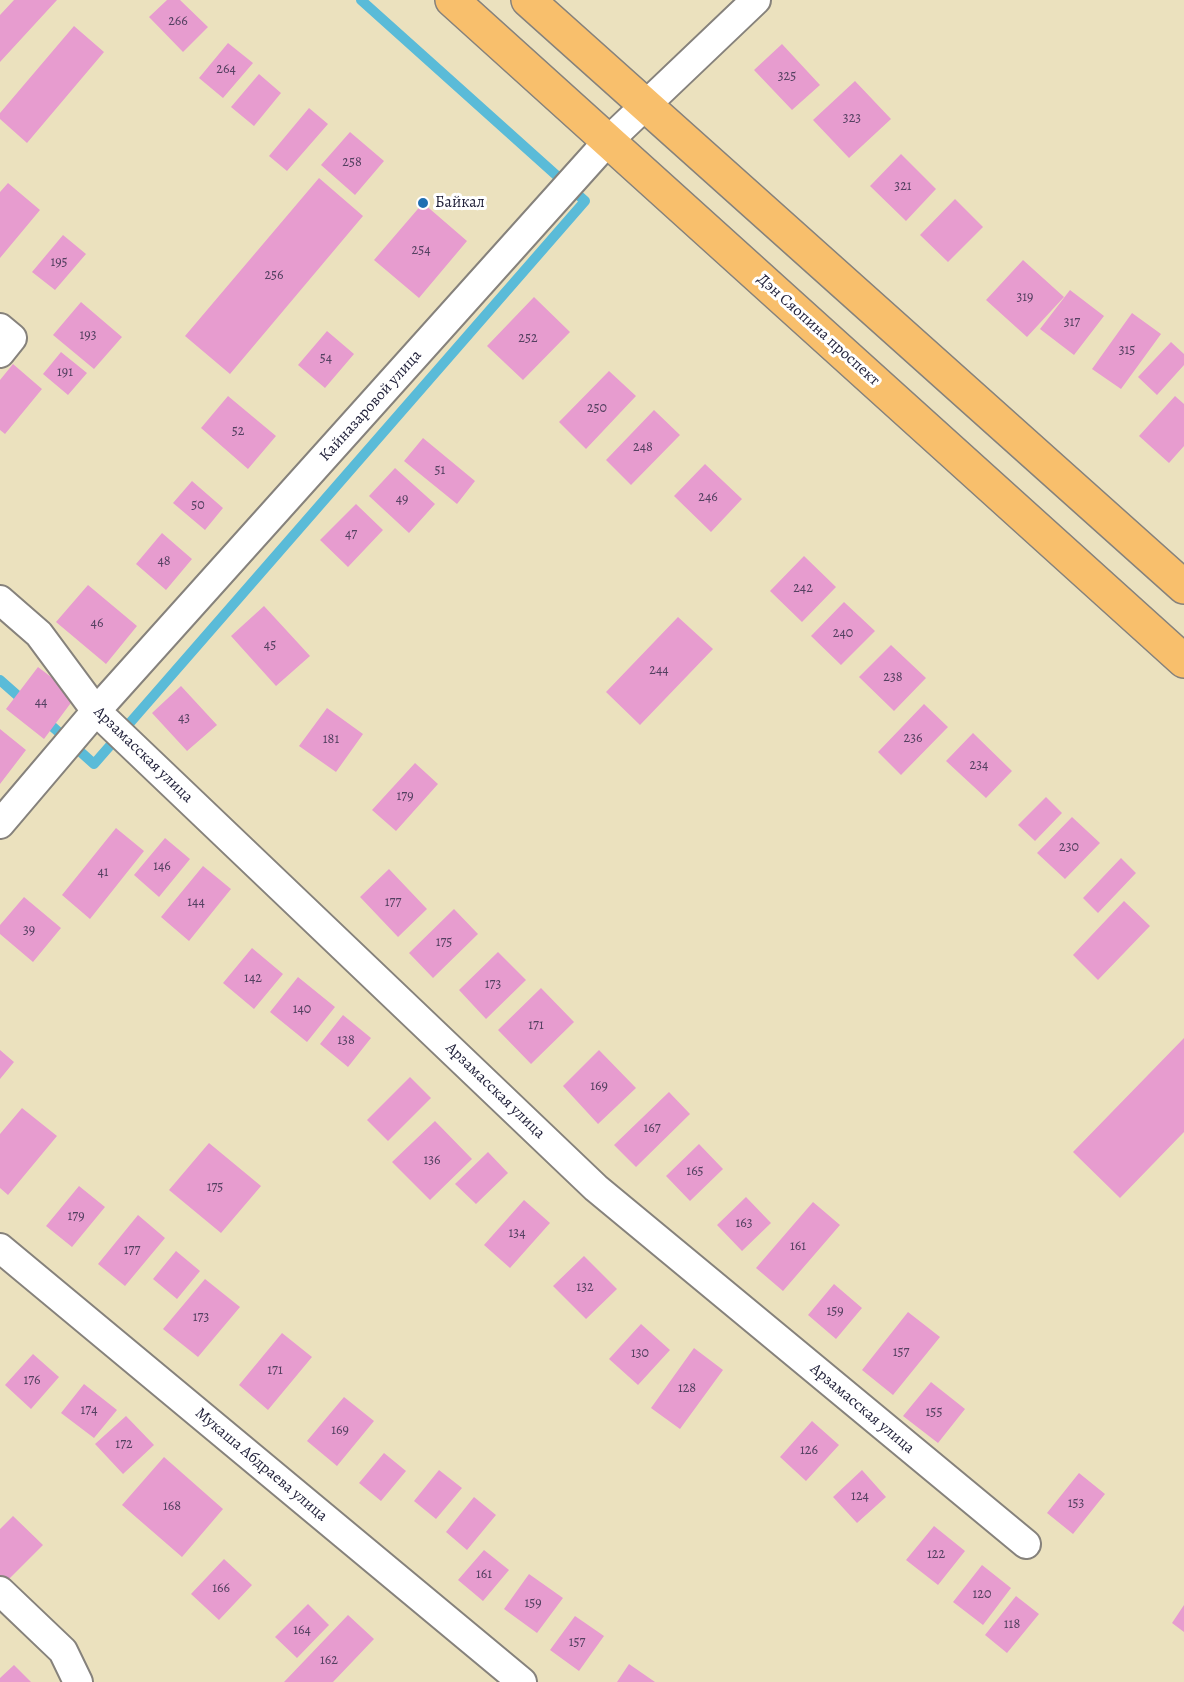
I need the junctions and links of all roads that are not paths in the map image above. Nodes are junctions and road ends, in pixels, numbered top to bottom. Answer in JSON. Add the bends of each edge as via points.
{"nodes":[{"id":1,"x":452,"y":0,"type":"edge"},
{"id":2,"x":528,"y":0,"type":"edge"},
{"id":3,"x":756,"y":0,"type":"edge"},
{"id":4,"x":644,"y":105,"type":"junction"},
{"id":5,"x":608,"y":141,"type":"junction"},
{"id":6,"x":0,"y":328,"type":"edge"},
{"id":7,"x":0,"y":353,"type":"edge"},
{"id":8,"x":1184,"y":587,"type":"edge"},
{"id":9,"x":0,"y":600,"type":"edge"},
{"id":10,"x":1184,"y":661,"type":"edge"},
{"id":11,"x":96,"y":711,"type":"junction"},
{"id":12,"x":0,"y":824,"type":"edge"},
{"id":13,"x":0,"y":1248,"type":"edge"},
{"id":14,"x":1026,"y":1544,"type":"dead end"},
{"id":15,"x":0,"y":1591,"type":"edge"},
{"id":16,"x":78,"y":1682,"type":"edge"},
{"id":17,"x":522,"y":1682,"type":"edge"}],
"edges":[{"from":1,"to":5,"type":"main road","name":"Дэн Сяопина проспект"},
{"from":2,"to":4,"type":"main road"},
{"from":3,"to":4,"type":"street","name":"Кайназаровой улица"},
{"from":4,"to":5,"type":"street","name":"Кайназаровой улица"},
{"from":4,"to":8,"type":"main road"},
{"from":5,"to":10,"type":"main road","name":"Дэн Сяопина проспект"},
{"from":5,"to":11,"type":"street","name":"Кайназаровой улица"},
{"from":6,"to":7,"type":"street","via":[[12,338]]},
{"from":9,"to":11,"type":"street","name":"Арзамасская улица","via":[[39,634]]},
{"from":11,"to":12,"type":"street","name":"Кайназаровой улица"},
{"from":11,"to":14,"type":"street","name":"Арзамасская улица","via":[[596,1188]]},
{"from":13,"to":17,"type":"street","name":"Мукаша Абдраева улица"},
{"from":15,"to":16,"type":"street","via":[[63,1651]]}]}
